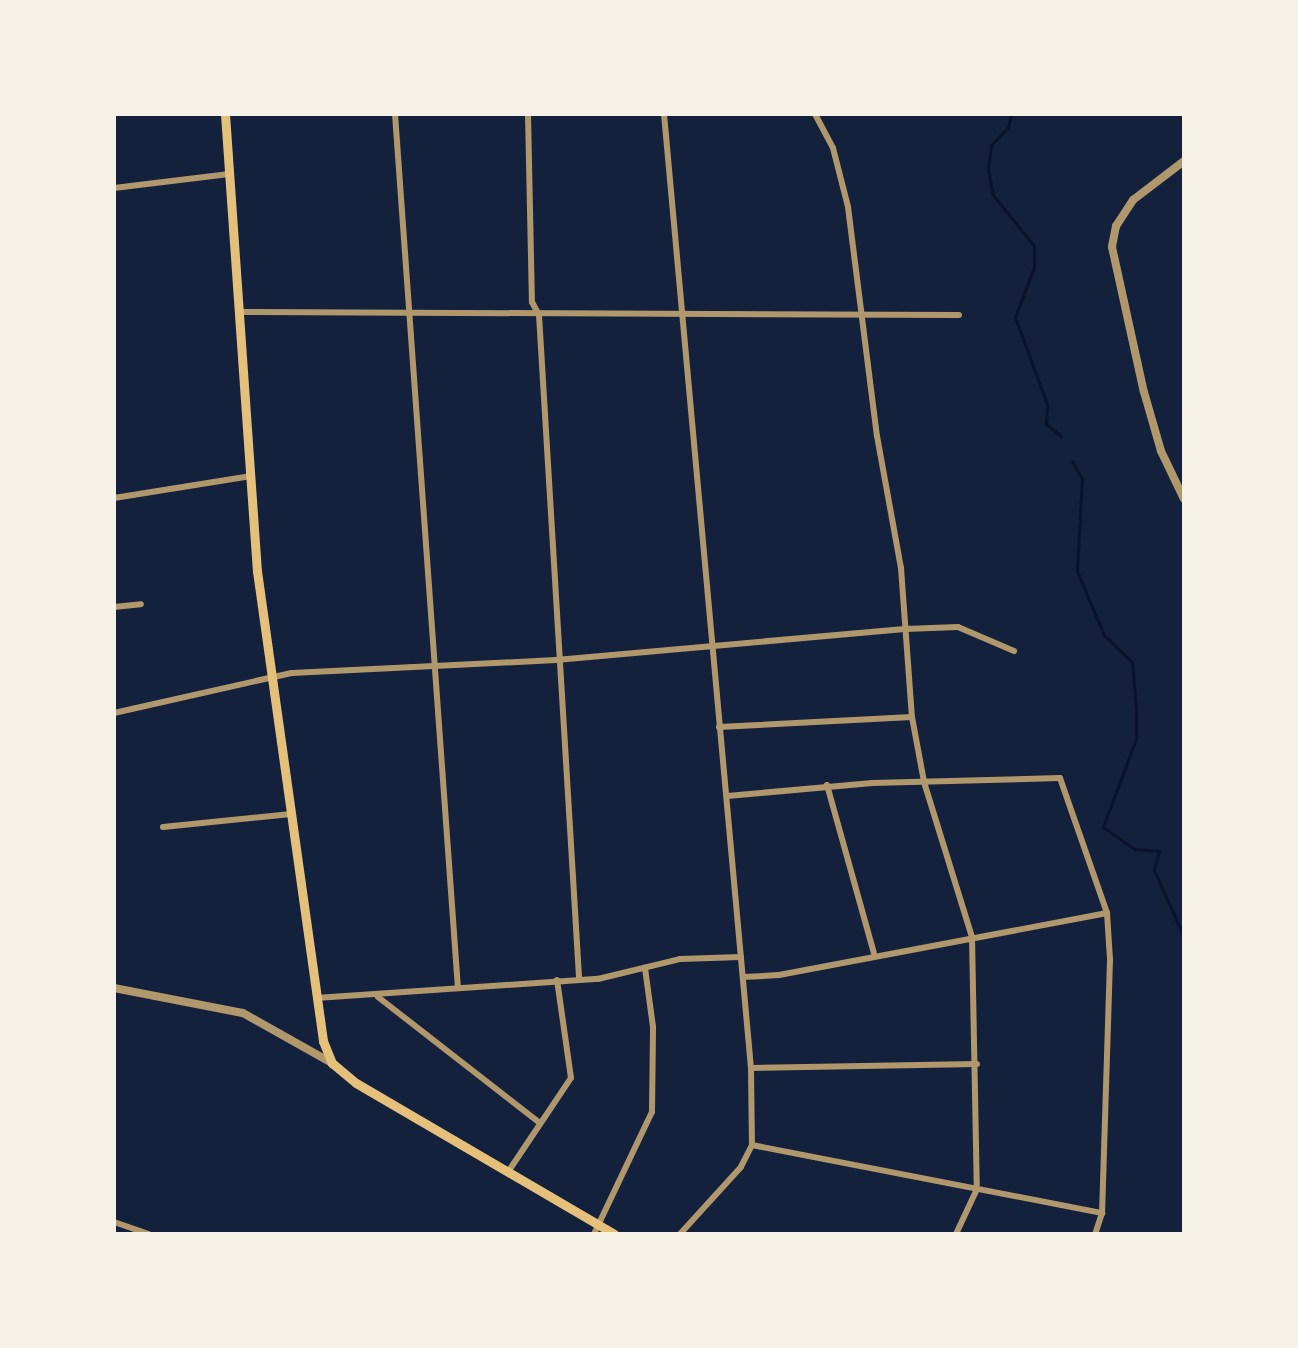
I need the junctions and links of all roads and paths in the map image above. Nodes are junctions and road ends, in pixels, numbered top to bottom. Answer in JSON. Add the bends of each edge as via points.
{"nodes":[{"id":1,"x":225,"y":114,"type":"edge"},
{"id":2,"x":395,"y":114,"type":"edge"},
{"id":3,"x":528,"y":114,"type":"edge"},
{"id":4,"x":664,"y":114,"type":"edge"},
{"id":5,"x":815,"y":114,"type":"edge"},
{"id":6,"x":1184,"y":161,"type":"edge"},
{"id":7,"x":229,"y":174,"type":"junction"},
{"id":8,"x":114,"y":188,"type":"edge"},
{"id":9,"x":240,"y":312,"type":"junction"},
{"id":10,"x":410,"y":312,"type":"junction"},
{"id":11,"x":539,"y":315,"type":"junction"},
{"id":12,"x":959,"y":315,"type":"dead end"},
{"id":13,"x":862,"y":316,"type":"junction"},
{"id":14,"x":685,"y":317,"type":"junction"},
{"id":15,"x":251,"y":476,"type":"junction"},
{"id":16,"x":114,"y":498,"type":"edge"},
{"id":17,"x":1184,"y":499,"type":"edge"},
{"id":18,"x":141,"y":604,"type":"dead end"},
{"id":19,"x":114,"y":607,"type":"edge"},
{"id":20,"x":905,"y":629,"type":"junction"},
{"id":21,"x":710,"y":649,"type":"junction"},
{"id":22,"x":1014,"y":651,"type":"dead end"},
{"id":23,"x":556,"y":660,"type":"junction"},
{"id":24,"x":436,"y":668,"type":"junction"},
{"id":25,"x":271,"y":678,"type":"junction"},
{"id":26,"x":114,"y":713,"type":"edge"},
{"id":27,"x":912,"y":717,"type":"junction"},
{"id":28,"x":719,"y":727,"type":"junction"},
{"id":29,"x":924,"y":782,"type":"junction"},
{"id":30,"x":827,"y":785,"type":"junction"},
{"id":31,"x":727,"y":796,"type":"junction"},
{"id":32,"x":291,"y":814,"type":"junction"},
{"id":33,"x":163,"y":827,"type":"dead end"},
{"id":34,"x":1107,"y":913,"type":"junction"},
{"id":35,"x":972,"y":937,"type":"junction"},
{"id":36,"x":874,"y":953,"type":"junction"},
{"id":37,"x":741,"y":957,"type":"junction"},
{"id":38,"x":645,"y":968,"type":"junction"},
{"id":39,"x":579,"y":977,"type":"junction"},
{"id":40,"x":743,"y":977,"type":"junction"},
{"id":41,"x":557,"y":980,"type":"junction"},
{"id":42,"x":114,"y":988,"type":"edge"},
{"id":43,"x":458,"y":988,"type":"junction"},
{"id":44,"x":378,"y":997,"type":"junction"},
{"id":45,"x":316,"y":998,"type":"junction"},
{"id":46,"x":332,"y":1063,"type":"junction"},
{"id":47,"x":977,"y":1064,"type":"junction"},
{"id":48,"x":751,"y":1068,"type":"junction"},
{"id":49,"x":540,"y":1123,"type":"junction"},
{"id":50,"x":752,"y":1145,"type":"junction"},
{"id":51,"x":508,"y":1172,"type":"junction"},
{"id":52,"x":977,"y":1189,"type":"junction"},
{"id":53,"x":1102,"y":1213,"type":"junction"},
{"id":54,"x":114,"y":1222,"type":"edge"},
{"id":55,"x":597,"y":1230,"type":"edge"},
{"id":56,"x":148,"y":1234,"type":"edge"},
{"id":57,"x":614,"y":1234,"type":"edge"},
{"id":58,"x":680,"y":1234,"type":"edge"},
{"id":59,"x":956,"y":1234,"type":"edge"},
{"id":60,"x":1095,"y":1234,"type":"edge"}],
"edges":[{"from":1,"to":7,"type":"main road"},
{"from":2,"to":10,"type":"street"},
{"from":3,"to":11,"type":"street","via":[[532,302]]},
{"from":4,"to":14,"type":"street"},
{"from":5,"to":13,"type":"street","via":[[833,148],[848,207]]},
{"from":6,"to":17,"type":"street","via":[[1133,200],[1116,226],[1112,247],[1148,407]]},
{"from":7,"to":8,"type":"street"},
{"from":7,"to":9,"type":"main road"},
{"from":9,"to":10,"type":"street"},
{"from":9,"to":15,"type":"main road"},
{"from":10,"to":11,"type":"street"},
{"from":10,"to":24,"type":"street"},
{"from":11,"to":14,"type":"street"},
{"from":11,"to":23,"type":"street"},
{"from":12,"to":13,"type":"street"},
{"from":13,"to":14,"type":"street"},
{"from":13,"to":20,"type":"street"},
{"from":14,"to":21,"type":"street"},
{"from":15,"to":16,"type":"street"},
{"from":15,"to":25,"type":"main road"},
{"from":18,"to":19,"type":"street"},
{"from":20,"to":21,"type":"street"},
{"from":20,"to":22,"type":"street","via":[[958,627]]},
{"from":20,"to":27,"type":"street"},
{"from":21,"to":23,"type":"street"},
{"from":21,"to":28,"type":"street"},
{"from":23,"to":24,"type":"street"},
{"from":23,"to":39,"type":"street"},
{"from":24,"to":25,"type":"street"},
{"from":24,"to":43,"type":"street"},
{"from":25,"to":26,"type":"street"},
{"from":25,"to":32,"type":"main road"},
{"from":27,"to":28,"type":"street"},
{"from":27,"to":29,"type":"street"},
{"from":28,"to":31,"type":"street"},
{"from":29,"to":30,"type":"street"},
{"from":29,"to":34,"type":"street","via":[[1048,774],[1060,778]]},
{"from":29,"to":35,"type":"street"},
{"from":30,"to":31,"type":"street"},
{"from":30,"to":36,"type":"street"},
{"from":31,"to":37,"type":"street"},
{"from":32,"to":33,"type":"street"},
{"from":32,"to":45,"type":"main road"},
{"from":34,"to":35,"type":"street"},
{"from":34,"to":53,"type":"street"},
{"from":35,"to":36,"type":"street"},
{"from":35,"to":47,"type":"street"},
{"from":36,"to":40,"type":"street","via":[[779,975]]},
{"from":37,"to":38,"type":"street","via":[[680,959]]},
{"from":37,"to":40,"type":"street"},
{"from":38,"to":39,"type":"street","via":[[598,979]]},
{"from":38,"to":55,"type":"street","via":[[653,1027],[652,1112]]},
{"from":39,"to":41,"type":"street"},
{"from":40,"to":48,"type":"street"},
{"from":41,"to":43,"type":"street"},
{"from":41,"to":49,"type":"street","via":[[571,1078]]},
{"from":42,"to":46,"type":"street","via":[[243,1013]]},
{"from":43,"to":44,"type":"street"},
{"from":44,"to":45,"type":"street"},
{"from":44,"to":49,"type":"street"},
{"from":45,"to":46,"type":"main road"},
{"from":46,"to":51,"type":"main road","via":[[356,1083]]},
{"from":47,"to":48,"type":"street"},
{"from":47,"to":52,"type":"street"},
{"from":48,"to":50,"type":"street"},
{"from":49,"to":51,"type":"street"},
{"from":50,"to":52,"type":"street"},
{"from":50,"to":58,"type":"street","via":[[741,1167]]},
{"from":51,"to":55,"type":"main road"},
{"from":52,"to":53,"type":"street"},
{"from":52,"to":59,"type":"street"},
{"from":53,"to":60,"type":"street"},
{"from":54,"to":56,"type":"street"},
{"from":55,"to":57,"type":"main road"}]}
